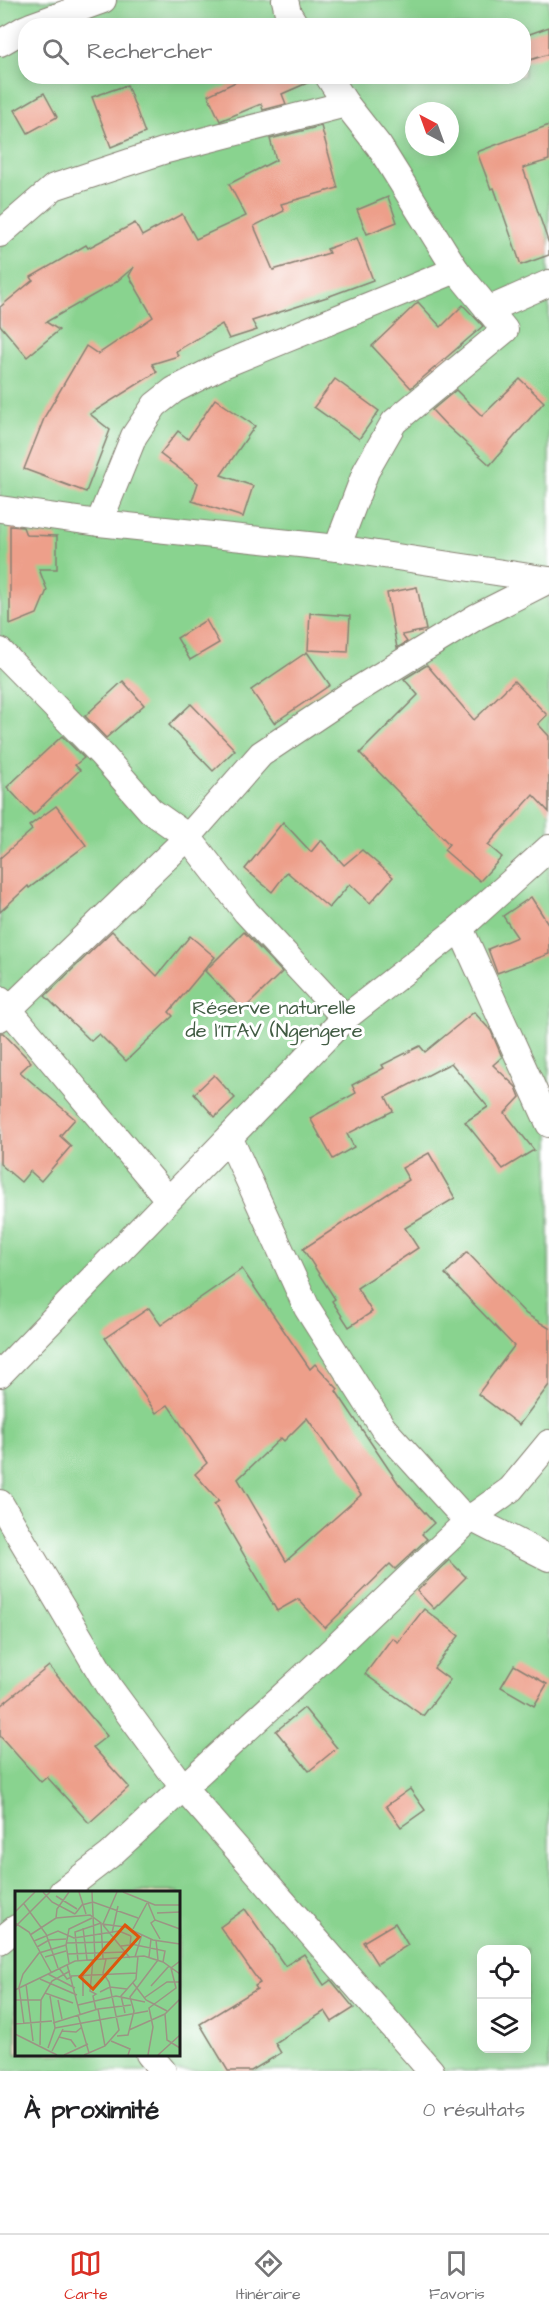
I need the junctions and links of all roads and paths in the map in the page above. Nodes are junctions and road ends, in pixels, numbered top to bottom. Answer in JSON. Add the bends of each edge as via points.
{"nodes":[{"id":1,"x":103,"y":0,"type":"edge"},
{"id":2,"x":285,"y":0,"type":"edge"},
{"id":3,"x":53,"y":18,"type":"edge"},
{"id":4,"x":291,"y":18,"type":"edge"},
{"id":5,"x":18,"y":33,"type":"edge"},
{"id":6,"x":0,"y":43,"type":"edge"},
{"id":7,"x":333,"y":84,"type":"edge"},
{"id":8,"x":346,"y":104,"type":"junction"},
{"id":9,"x":0,"y":234,"type":"edge"},
{"id":10,"x":456,"y":270,"type":"junction"},
{"id":11,"x":549,"y":283,"type":"edge"},
{"id":12,"x":488,"y":310,"type":"junction"},
{"id":13,"x":0,"y":509,"type":"edge"},
{"id":14,"x":99,"y":523,"type":"junction"},
{"id":15,"x":337,"y":548,"type":"junction"},
{"id":16,"x":549,"y":580,"type":"edge"},
{"id":17,"x":3,"y":661,"type":"edge"},
{"id":18,"x":188,"y":837,"type":"junction"},
{"id":19,"x":549,"y":848,"type":"edge"},
{"id":20,"x":460,"y":928,"type":"junction"},
{"id":21,"x":3,"y":1008,"type":"edge"},
{"id":22,"x":345,"y":1018,"type":"junction"},
{"id":23,"x":549,"y":1124,"type":"edge"},
{"id":24,"x":230,"y":1139,"type":"junction"},
{"id":25,"x":168,"y":1199,"type":"junction"},
{"id":26,"x":0,"y":1374,"type":"edge"},
{"id":27,"x":549,"y":1443,"type":"edge"},
{"id":28,"x":0,"y":1503,"type":"edge"},
{"id":29,"x":472,"y":1517,"type":"junction"},
{"id":30,"x":549,"y":1558,"type":"edge"},
{"id":31,"x":182,"y":1786,"type":"junction"},
{"id":32,"x":65,"y":1891,"type":"edge"},
{"id":33,"x":150,"y":2056,"type":"edge"},
{"id":34,"x":164,"y":2071,"type":"edge"},
{"id":35,"x":431,"y":2071,"type":"edge"}],
"edges":[{"from":1,"to":3,"type":"street"},
{"from":2,"to":4,"type":"street"},
{"from":5,"to":6,"type":"street"},
{"from":7,"to":8,"type":"street"},
{"from":8,"to":9,"type":"street","via":[[163,151],[54,187]]},
{"from":8,"to":10,"type":"street","via":[[379,146]]},
{"from":10,"to":12,"type":"street"},
{"from":10,"to":14,"type":"street","via":[[223,365],[174,390],[155,405],[134,436]]},
{"from":11,"to":12,"type":"street"},
{"from":12,"to":15,"type":"street","via":[[505,330],[394,422],[366,471]]},
{"from":13,"to":14,"type":"street"},
{"from":14,"to":15,"type":"street"},
{"from":15,"to":16,"type":"street"},
{"from":16,"to":18,"type":"street","via":[[476,617],[261,754]]},
{"from":17,"to":18,"type":"street","via":[[102,755],[151,811]]},
{"from":18,"to":21,"type":"street"},
{"from":18,"to":22,"type":"street","via":[[246,912]]},
{"from":19,"to":20,"type":"street"},
{"from":20,"to":22,"type":"street"},
{"from":20,"to":23,"type":"street"},
{"from":21,"to":25,"type":"street"},
{"from":22,"to":24,"type":"street"},
{"from":24,"to":25,"type":"street"},
{"from":24,"to":29,"type":"street","via":[[306,1308],[383,1428],[459,1512]]},
{"from":25,"to":26,"type":"street"},
{"from":27,"to":29,"type":"street","via":[[511,1489]]},
{"from":28,"to":31,"type":"street","via":[[109,1687]]},
{"from":29,"to":30,"type":"street"},
{"from":29,"to":31,"type":"street"},
{"from":31,"to":32,"type":"street","via":[[110,1855]]},
{"from":31,"to":35,"type":"street"},
{"from":33,"to":34,"type":"street"}]}
